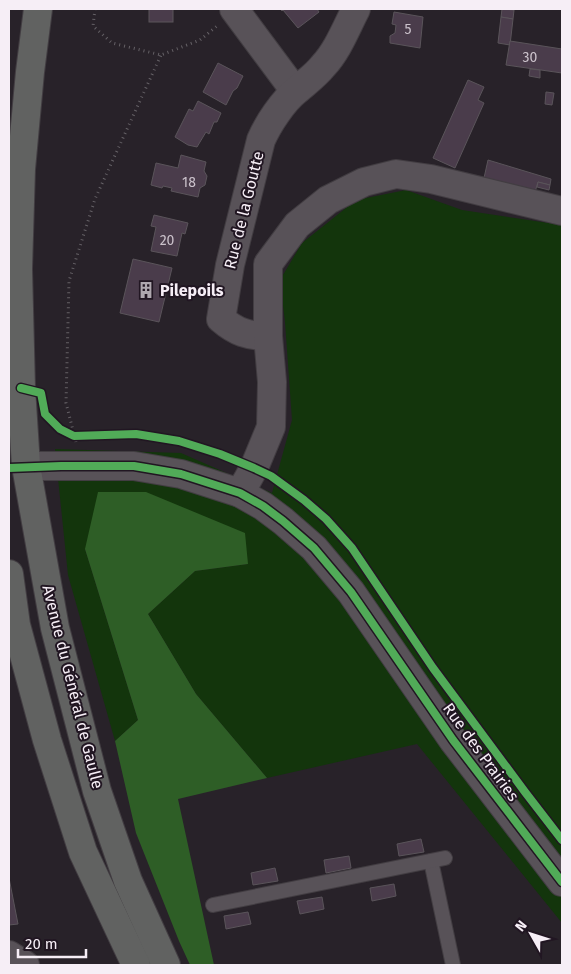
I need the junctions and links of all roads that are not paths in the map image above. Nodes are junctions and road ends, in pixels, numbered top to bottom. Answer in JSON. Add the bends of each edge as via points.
{"nodes":[{"id":1,"x":38,"y":9,"type":"edge"},
{"id":2,"x":356,"y":9,"type":"edge"},
{"id":3,"x":235,"y":10,"type":"edge"},
{"id":4,"x":295,"y":91,"type":"junction"},
{"id":5,"x":562,"y":211,"type":"edge"},
{"id":6,"x":268,"y":336,"type":"junction"},
{"id":7,"x":26,"y":466,"type":"junction"},
{"id":8,"x":240,"y":493,"type":"junction"},
{"id":9,"x":9,"y":574,"type":"edge"},
{"id":10,"x":562,"y":882,"type":"edge"},
{"id":11,"x":213,"y":905,"type":"dead end"},
{"id":12,"x":122,"y":937,"type":"junction"},
{"id":13,"x":9,"y":955,"type":"edge"},
{"id":14,"x":25,"y":965,"type":"edge"},
{"id":15,"x":128,"y":965,"type":"edge"},
{"id":16,"x":136,"y":965,"type":"edge"},
{"id":17,"x":166,"y":965,"type":"edge"},
{"id":18,"x":453,"y":965,"type":"edge"}],
"edges":[{"from":1,"to":7,"type":"main road","name":"Avenue du Général de Gaulle","via":[[21,169],[18,269]]},
{"from":2,"to":4,"type":"street","name":"Rue de la Goutte","via":[[335,51],[312,79]]},
{"from":3,"to":4,"type":"street"},
{"from":4,"to":6,"type":"street","name":"Rue de la Goutte","via":[[261,140],[230,265],[222,319],[239,332]]},
{"from":5,"to":6,"type":"street","via":[[432,179],[396,174],[364,182],[328,200],[297,225],[268,264]]},
{"from":6,"to":8,"type":"street","via":[[271,427]]},
{"from":7,"to":8,"type":"street","name":"Rue des Prairies","via":[[134,466],[181,474]]},
{"from":7,"to":17,"type":"main road","name":"Avenue du Général de Gaulle","via":[[55,628],[97,791],[128,881]]},
{"from":8,"to":10,"type":"street","name":"Rue des Prairies","via":[[263,506],[314,548],[351,592],[453,740]]},
{"from":9,"to":12,"type":"main road","name":"Avenue du Général de Gaulle","via":[[16,625],[47,740],[83,852]]},
{"from":11,"to":18,"type":"lane","via":[[438,860]]},
{"from":12,"to":15,"type":"main road"},
{"from":12,"to":16,"type":"main road","name":"Avenue du Général de Gaulle"},
{"from":13,"to":14,"type":"street"}]}
